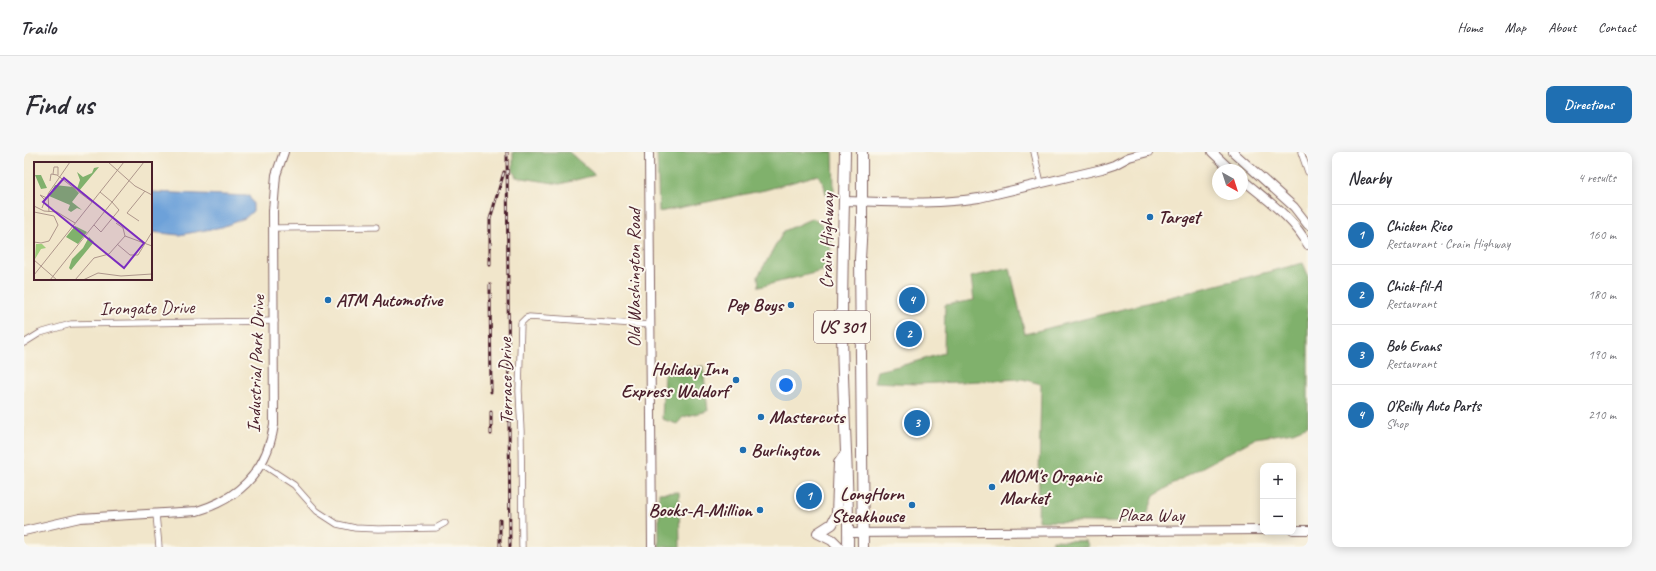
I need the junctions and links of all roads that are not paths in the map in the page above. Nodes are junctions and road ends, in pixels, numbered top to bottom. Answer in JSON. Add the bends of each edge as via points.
{"nodes":[{"id":1,"x":284,"y":152,"type":"edge"},
{"id":2,"x":649,"y":152,"type":"edge"},
{"id":3,"x":845,"y":152,"type":"edge"},
{"id":4,"x":862,"y":152,"type":"edge"},
{"id":5,"x":1034,"y":152,"type":"edge"},
{"id":6,"x":1148,"y":152,"type":"edge"},
{"id":7,"x":1212,"y":152,"type":"edge"},
{"id":8,"x":1233,"y":152,"type":"edge"},
{"id":9,"x":1301,"y":152,"type":"edge"},
{"id":10,"x":1131,"y":155,"type":"edge"},
{"id":11,"x":1225,"y":164,"type":"edge"},
{"id":12,"x":1308,"y":172,"type":"edge"},
{"id":13,"x":1041,"y":183,"type":"junction"},
{"id":14,"x":1248,"y":184,"type":"edge"},
{"id":15,"x":844,"y":201,"type":"junction"},
{"id":16,"x":862,"y":201,"type":"junction"},
{"id":17,"x":1307,"y":224,"type":"edge"},
{"id":18,"x":376,"y":227,"type":"dead end"},
{"id":19,"x":274,"y":228,"type":"junction"},
{"id":20,"x":1308,"y":245,"type":"edge"},
{"id":21,"x":842,"y":307,"type":"junction"},
{"id":22,"x":275,"y":321,"type":"junction"},
{"id":23,"x":651,"y":325,"type":"junction"},
{"id":24,"x":24,"y":343,"type":"edge"},
{"id":25,"x":843,"y":344,"type":"junction"},
{"id":26,"x":846,"y":453,"type":"junction"},
{"id":27,"x":262,"y":464,"type":"junction"},
{"id":28,"x":156,"y":514,"type":"junction"},
{"id":29,"x":446,"y":523,"type":"dead end"},
{"id":30,"x":1260,"y":530,"type":"edge"},
{"id":31,"x":1296,"y":530,"type":"edge"},
{"id":32,"x":1308,"y":530,"type":"edge"},
{"id":33,"x":24,"y":531,"type":"edge"},
{"id":34,"x":848,"y":533,"type":"junction"},
{"id":35,"x":863,"y":533,"type":"junction"},
{"id":36,"x":159,"y":547,"type":"edge"},
{"id":37,"x":522,"y":547,"type":"edge"},
{"id":38,"x":652,"y":547,"type":"edge"},
{"id":39,"x":839,"y":547,"type":"edge"},
{"id":40,"x":848,"y":547,"type":"edge"},
{"id":41,"x":863,"y":547,"type":"edge"}],
"edges":[{"from":1,"to":19,"type":"street","name":"Industrial Park Drive","via":[[275,187]]},
{"from":2,"to":23,"type":"street","name":"Old Washington Road"},
{"from":3,"to":15,"type":"highway","name":"Crain Highway","number":"US 301"},
{"from":4,"to":16,"type":"highway","name":"Crain Highway","number":"US 301"},
{"from":5,"to":13,"type":"street"},
{"from":6,"to":10,"type":"street"},
{"from":7,"to":11,"type":"street"},
{"from":8,"to":17,"type":"street","via":[[1294,207]]},
{"from":9,"to":12,"type":"street"},
{"from":10,"to":13,"type":"street","via":[[1102,169]]},
{"from":13,"to":16,"type":"street","via":[[971,200],[881,203]]},
{"from":14,"to":20,"type":"street","via":[[1290,221]]},
{"from":15,"to":16,"type":"street"},
{"from":15,"to":21,"type":"highway","name":"Crain Highway","number":"US 301"},
{"from":16,"to":35,"type":"highway","name":"Crain Highway","number":"US 301","via":[[860,259]]},
{"from":18,"to":19,"type":"street"},
{"from":19,"to":22,"type":"street","name":"Industrial Park Drive"},
{"from":21,"to":25,"type":"highway","name":"Crain Highway","number":"US 301"},
{"from":21,"to":25,"type":"street","via":[[825,327]]},
{"from":22,"to":24,"type":"street","name":"Irongate Drive","via":[[72,324],[40,333]]},
{"from":22,"to":27,"type":"street","name":"Industrial Park Drive","via":[[274,424],[270,445]]},
{"from":23,"to":37,"type":"street","name":"Terrace Drive","via":[[529,317],[521,323],[519,391]]},
{"from":23,"to":38,"type":"street","name":"Old Washington Road"},
{"from":25,"to":26,"type":"highway","name":"Crain Highway","number":"US 301"},
{"from":26,"to":34,"type":"highway","name":"Crain Highway","number":"US 301"},
{"from":26,"to":39,"type":"highway","via":[[839,463],[837,514],[832,524],[818,533]]},
{"from":27,"to":28,"type":"street","name":"Industrial Park Drive","via":[[244,486],[214,505],[188,513]]},
{"from":27,"to":29,"type":"street","via":[[290,482],[317,511],[338,524],[360,528],[404,529],[436,528]]},
{"from":28,"to":33,"type":"street","name":"Industrial Park Drive","via":[[80,518]]},
{"from":28,"to":36,"type":"street"},
{"from":30,"to":35,"type":"street","name":"Plaza Way"},
{"from":31,"to":32,"type":"street"},
{"from":34,"to":35,"type":"street","name":"Plaza Way"},
{"from":34,"to":40,"type":"highway","name":"Crain Highway","number":"US 301"},
{"from":35,"to":41,"type":"highway","name":"Crain Highway","number":"US 301"}]}
